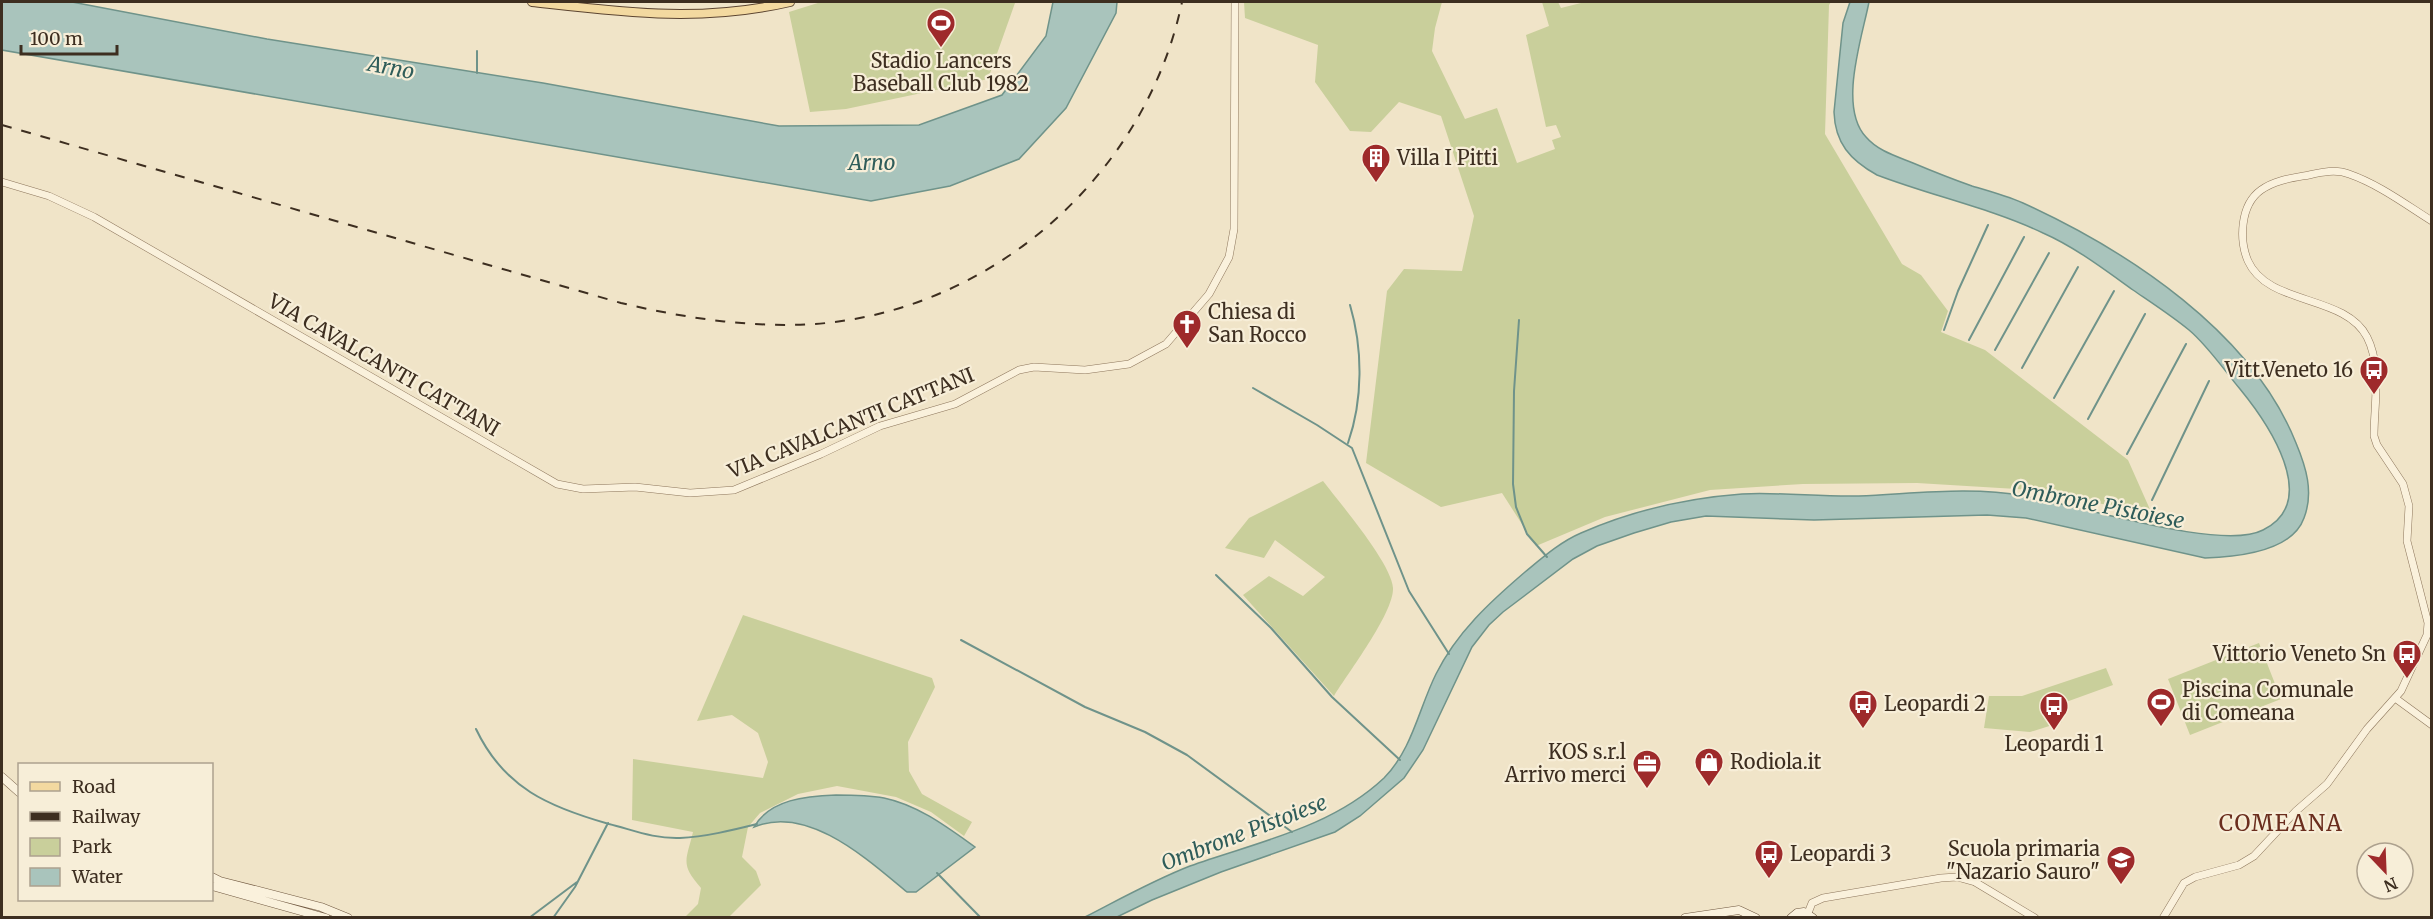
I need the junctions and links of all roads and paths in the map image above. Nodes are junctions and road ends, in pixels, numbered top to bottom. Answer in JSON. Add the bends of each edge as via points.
{"nodes":[{"id":1,"x":532,"y":2,"type":"edge"},
{"id":2,"x":790,"y":2,"type":"edge"},
{"id":3,"x":1234,"y":2,"type":"edge"},
{"id":4,"x":2,"y":182,"type":"edge"},
{"id":5,"x":2432,"y":221,"type":"edge"},
{"id":6,"x":2395,"y":698,"type":"junction"},
{"id":7,"x":2432,"y":725,"type":"edge"},
{"id":8,"x":2,"y":777,"type":"edge"},
{"id":9,"x":18,"y":791,"type":"edge"},
{"id":10,"x":213,"y":878,"type":"edge"},
{"id":11,"x":213,"y":886,"type":"edge"},
{"id":12,"x":1811,"y":915,"type":"edge"},
{"id":13,"x":326,"y":918,"type":"edge"},
{"id":14,"x":348,"y":918,"type":"edge"},
{"id":15,"x":1685,"y":918,"type":"edge"},
{"id":16,"x":1756,"y":918,"type":"edge"},
{"id":17,"x":1791,"y":918,"type":"edge"},
{"id":18,"x":2035,"y":918,"type":"edge"},
{"id":19,"x":2163,"y":918,"type":"edge"}],
"edges":[{"from":1,"to":2,"type":"main road","via":[[634,14],[681,15]]},
{"from":3,"to":4,"type":"street","name":"VIA CAVALCANTI CATTANI","via":[[1234,229],[1229,257],[1209,294],[1166,344],[1129,364],[1108,368],[1019,370],[955,404],[880,426],[734,490],[703,494],[635,487],[583,489],[557,484],[94,218],[50,196]]},
{"from":5,"to":6,"type":"street","via":[[2389,194],[2336,171],[2282,180],[2260,191],[2247,209],[2242,226],[2247,260],[2263,281],[2332,310],[2357,326],[2371,346],[2375,368],[2374,436],[2403,484],[2409,506],[2407,541],[2428,628],[2407,681]]},
{"from":6,"to":7,"type":"street"},
{"from":6,"to":19,"type":"street","via":[[2367,729],[2335,776],[2253,856],[2227,869],[2188,879]]},
{"from":8,"to":9,"type":"main road"},
{"from":10,"to":14,"type":"main road"},
{"from":11,"to":13,"type":"main road"},
{"from":12,"to":17,"type":"main road","via":[[1797,913]]},
{"from":12,"to":18,"type":"street","via":[[1812,903],[1823,897],[1951,877],[1975,882]]},
{"from":15,"to":16,"type":"main road","via":[[1739,910]]}]}
